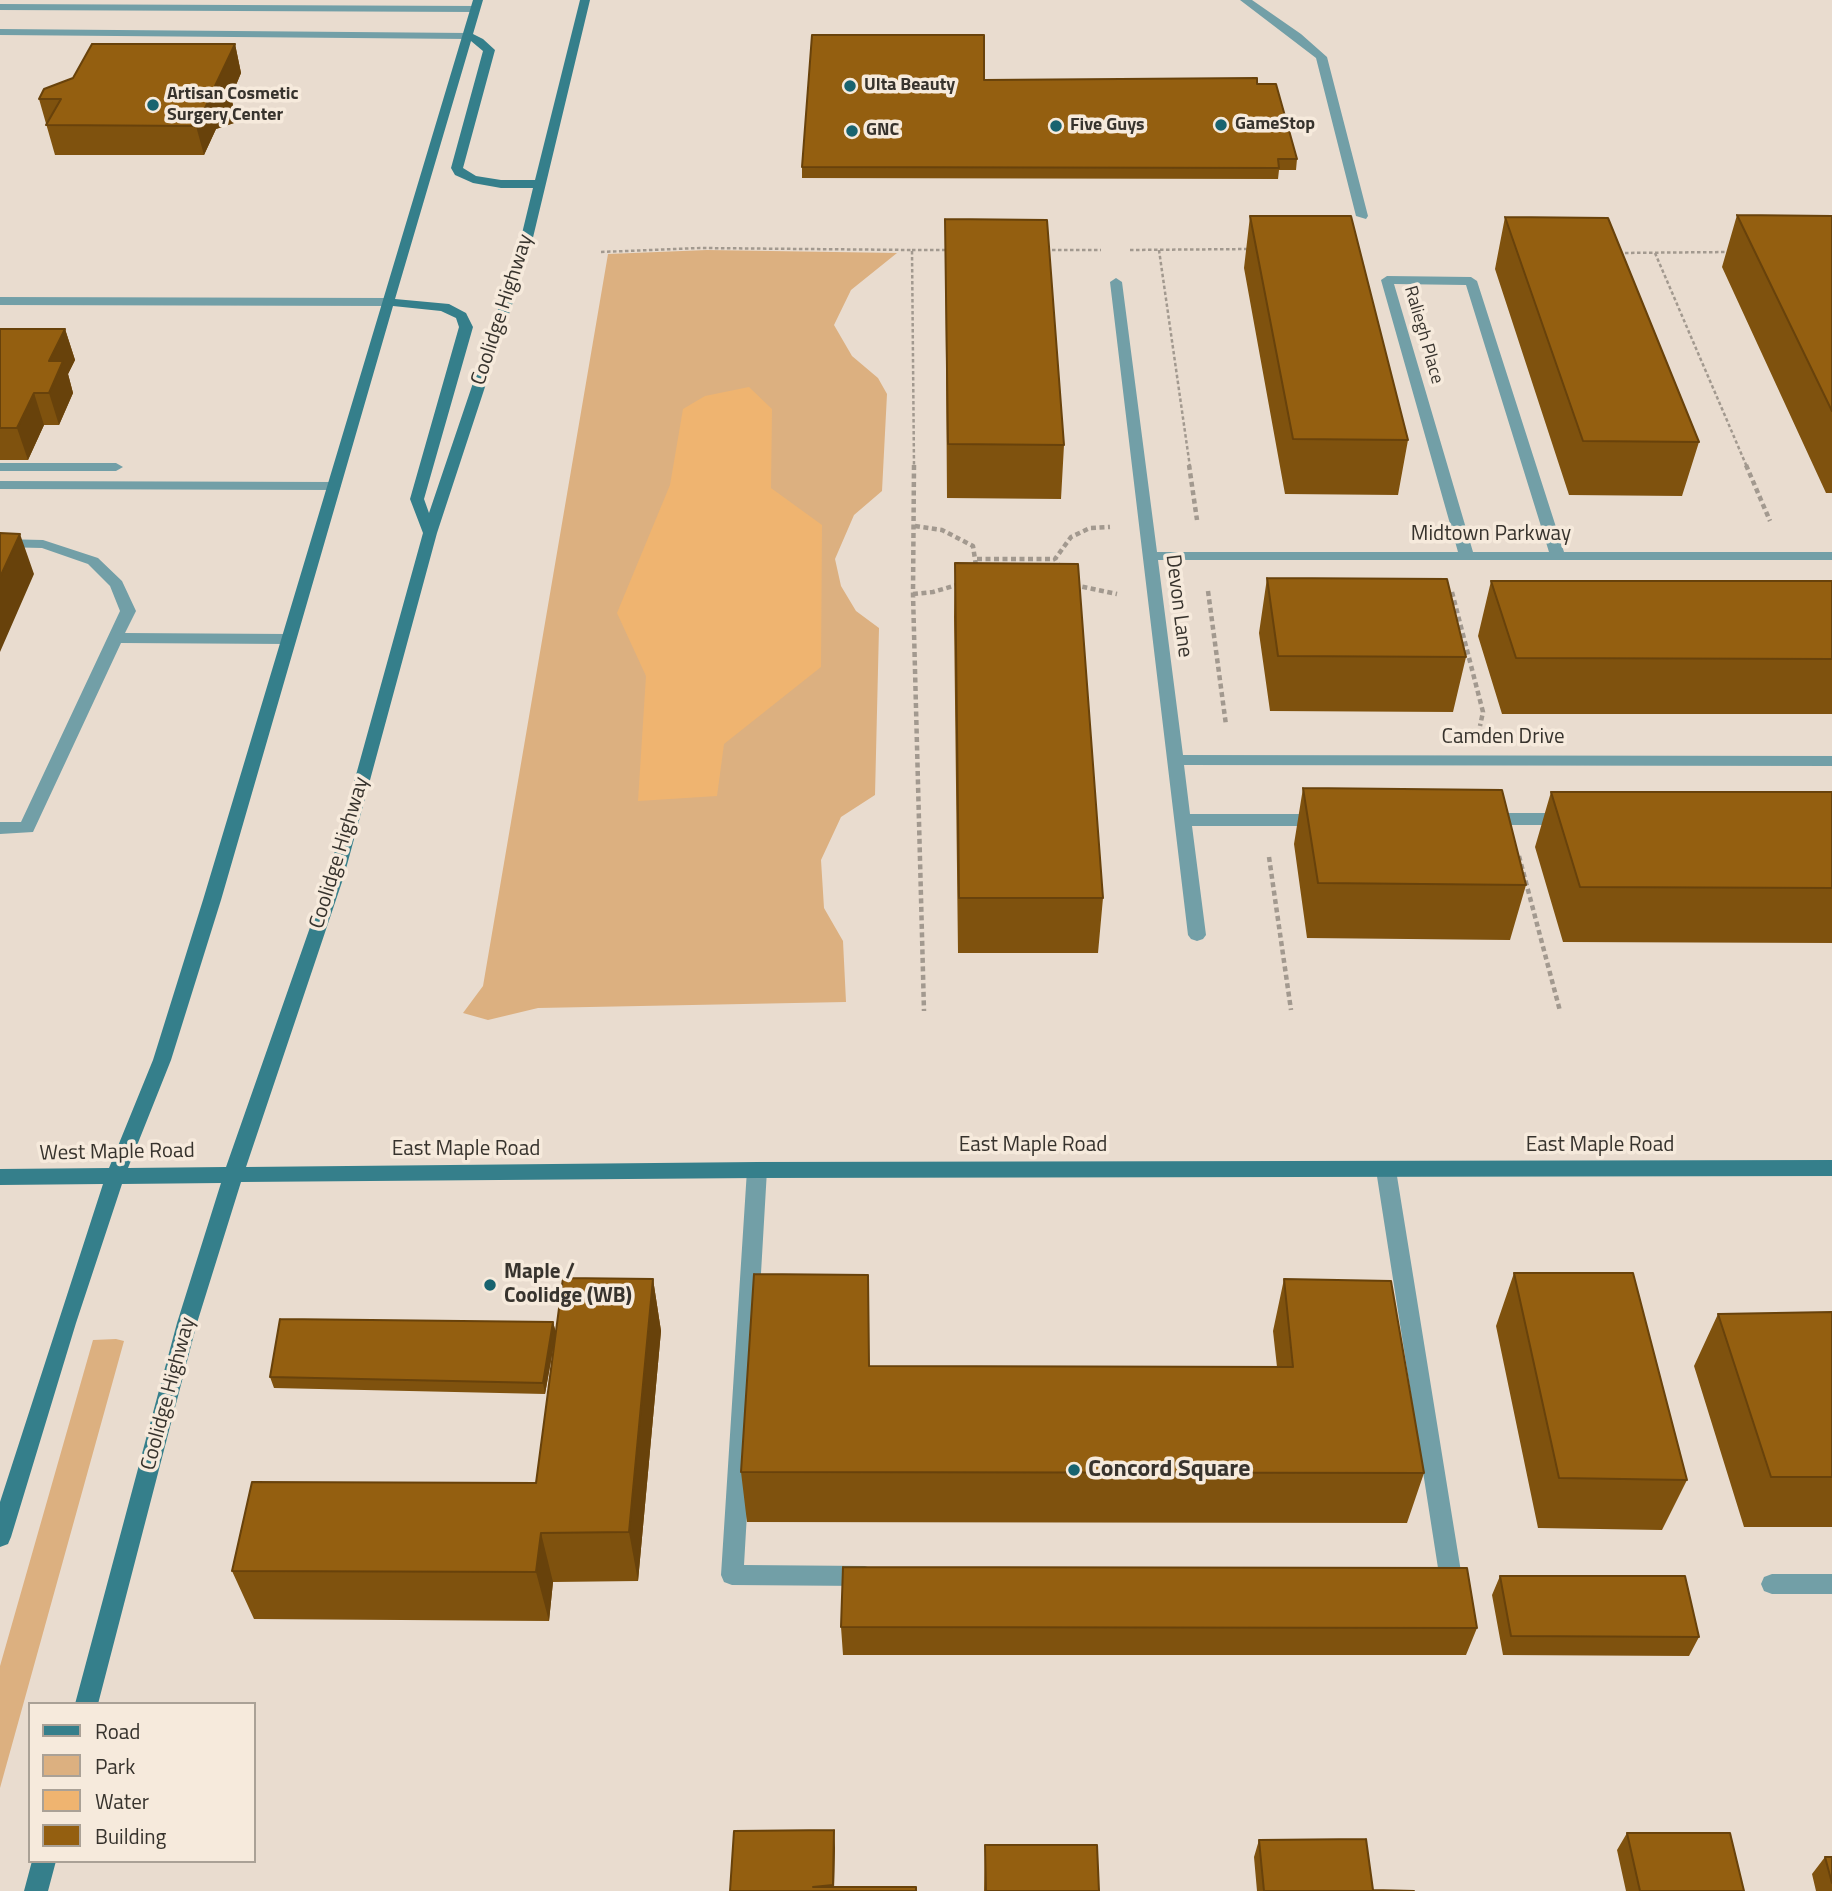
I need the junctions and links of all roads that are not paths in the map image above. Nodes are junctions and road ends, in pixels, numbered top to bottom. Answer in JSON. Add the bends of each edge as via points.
{"nodes":[{"id":1,"x":584,"y":0,"type":"edge"},
{"id":2,"x":1245,"y":0,"type":"edge"},
{"id":3,"x":476,"y":4,"type":"edge"},
{"id":4,"x":0,"y":7,"type":"edge"},
{"id":5,"x":0,"y":32,"type":"edge"},
{"id":6,"x":468,"y":36,"type":"junction"},
{"id":7,"x":540,"y":184,"type":"junction"},
{"id":8,"x":1362,"y":216,"type":"dead end"},
{"id":9,"x":1116,"y":282,"type":"dead end"},
{"id":10,"x":0,"y":301,"type":"edge"},
{"id":11,"x":387,"y":302,"type":"junction"},
{"id":12,"x":0,"y":467,"type":"edge"},
{"id":13,"x":116,"y":467,"type":"dead end"},
{"id":14,"x":0,"y":485,"type":"edge"},
{"id":15,"x":334,"y":485,"type":"junction"},
{"id":16,"x":430,"y":533,"type":"junction"},
{"id":17,"x":0,"y":543,"type":"edge"},
{"id":18,"x":1151,"y":556,"type":"junction"},
{"id":19,"x":1467,"y":556,"type":"junction"},
{"id":20,"x":1558,"y":556,"type":"junction"},
{"id":21,"x":1832,"y":556,"type":"edge"},
{"id":22,"x":115,"y":638,"type":"junction"},
{"id":23,"x":287,"y":639,"type":"junction"},
{"id":24,"x":1174,"y":760,"type":"junction"},
{"id":25,"x":1832,"y":761,"type":"edge"},
{"id":26,"x":1469,"y":819,"type":"edge"},
{"id":27,"x":1577,"y":819,"type":"edge"},
{"id":28,"x":1183,"y":820,"type":"junction"},
{"id":29,"x":1331,"y":820,"type":"edge"},
{"id":30,"x":0,"y":828,"type":"edge"},
{"id":31,"x":1197,"y":935,"type":"dead end"},
{"id":32,"x":1832,"y":1168,"type":"edge"},
{"id":33,"x":757,"y":1170,"type":"junction"},
{"id":34,"x":1386,"y":1170,"type":"junction"},
{"id":35,"x":234,"y":1173,"type":"junction"},
{"id":36,"x":0,"y":1177,"type":"edge"},
{"id":37,"x":115,"y":1177,"type":"junction"},
{"id":38,"x":0,"y":1537,"type":"edge"},
{"id":39,"x":884,"y":1576,"type":"edge"},
{"id":40,"x":1424,"y":1578,"type":"edge"},
{"id":41,"x":1772,"y":1584,"type":"dead end"},
{"id":42,"x":1832,"y":1584,"type":"edge"},
{"id":43,"x":87,"y":1702,"type":"edge"},
{"id":44,"x":43,"y":1863,"type":"edge"},
{"id":45,"x":36,"y":1891,"type":"edge"}],
"edges":[{"from":1,"to":7,"type":"main road","name":"Coolidge Highway"},
{"from":2,"to":8,"type":"street","via":[[1321,57]]},
{"from":3,"to":4,"type":"street"},
{"from":3,"to":6,"type":"main road"},
{"from":5,"to":6,"type":"street"},
{"from":6,"to":7,"type":"main road","via":[[489,50],[457,168],[473,179]]},
{"from":6,"to":11,"type":"main road"},
{"from":7,"to":16,"type":"main road","name":"Coolidge Highway","via":[[524,250]]},
{"from":9,"to":18,"type":"street","name":"Devon Lane"},
{"from":10,"to":11,"type":"street"},
{"from":11,"to":15,"type":"main road"},
{"from":11,"to":16,"type":"main road","via":[[444,307],[461,316],[466,327],[417,499]]},
{"from":12,"to":13,"type":"street"},
{"from":14,"to":15,"type":"street"},
{"from":15,"to":23,"type":"main road"},
{"from":16,"to":35,"type":"main road","name":"Coolidge Highway","via":[[336,876]]},
{"from":17,"to":22,"type":"street","via":[[43,544],[93,561],[117,584],[128,611]]},
{"from":18,"to":19,"type":"street","name":"Midtown Parkway"},
{"from":18,"to":24,"type":"street","name":"Devon Lane"},
{"from":19,"to":20,"type":"street","name":"Midtown Parkway"},
{"from":19,"to":20,"type":"street","name":"Raliegh Place","via":[[1387,281],[1471,281]]},
{"from":20,"to":21,"type":"street","name":"Midtown Parkway"},
{"from":22,"to":23,"type":"street"},
{"from":22,"to":30,"type":"street","via":[[27,828]]},
{"from":23,"to":37,"type":"main road","via":[[166,1046]]},
{"from":24,"to":25,"type":"street","name":"Camden Drive"},
{"from":24,"to":28,"type":"street","name":"Devon Lane"},
{"from":26,"to":27,"type":"street"},
{"from":28,"to":29,"type":"street"},
{"from":28,"to":31,"type":"street","name":"Devon Lane"},
{"from":32,"to":34,"type":"main road","name":"East Maple Road"},
{"from":33,"to":34,"type":"main road","name":"East Maple Road"},
{"from":33,"to":35,"type":"main road","name":"East Maple Road"},
{"from":33,"to":39,"type":"street","via":[[732,1575]]},
{"from":34,"to":40,"type":"street","via":[[1451,1578]]},
{"from":35,"to":37,"type":"main road","name":"West Maple Road"},
{"from":35,"to":43,"type":"main road","name":"Coolidge Highway","via":[[187,1323]]},
{"from":36,"to":37,"type":"main road","name":"West Maple Road"},
{"from":37,"to":38,"type":"main road"},
{"from":41,"to":42,"type":"street"},
{"from":44,"to":45,"type":"main road"}]}
